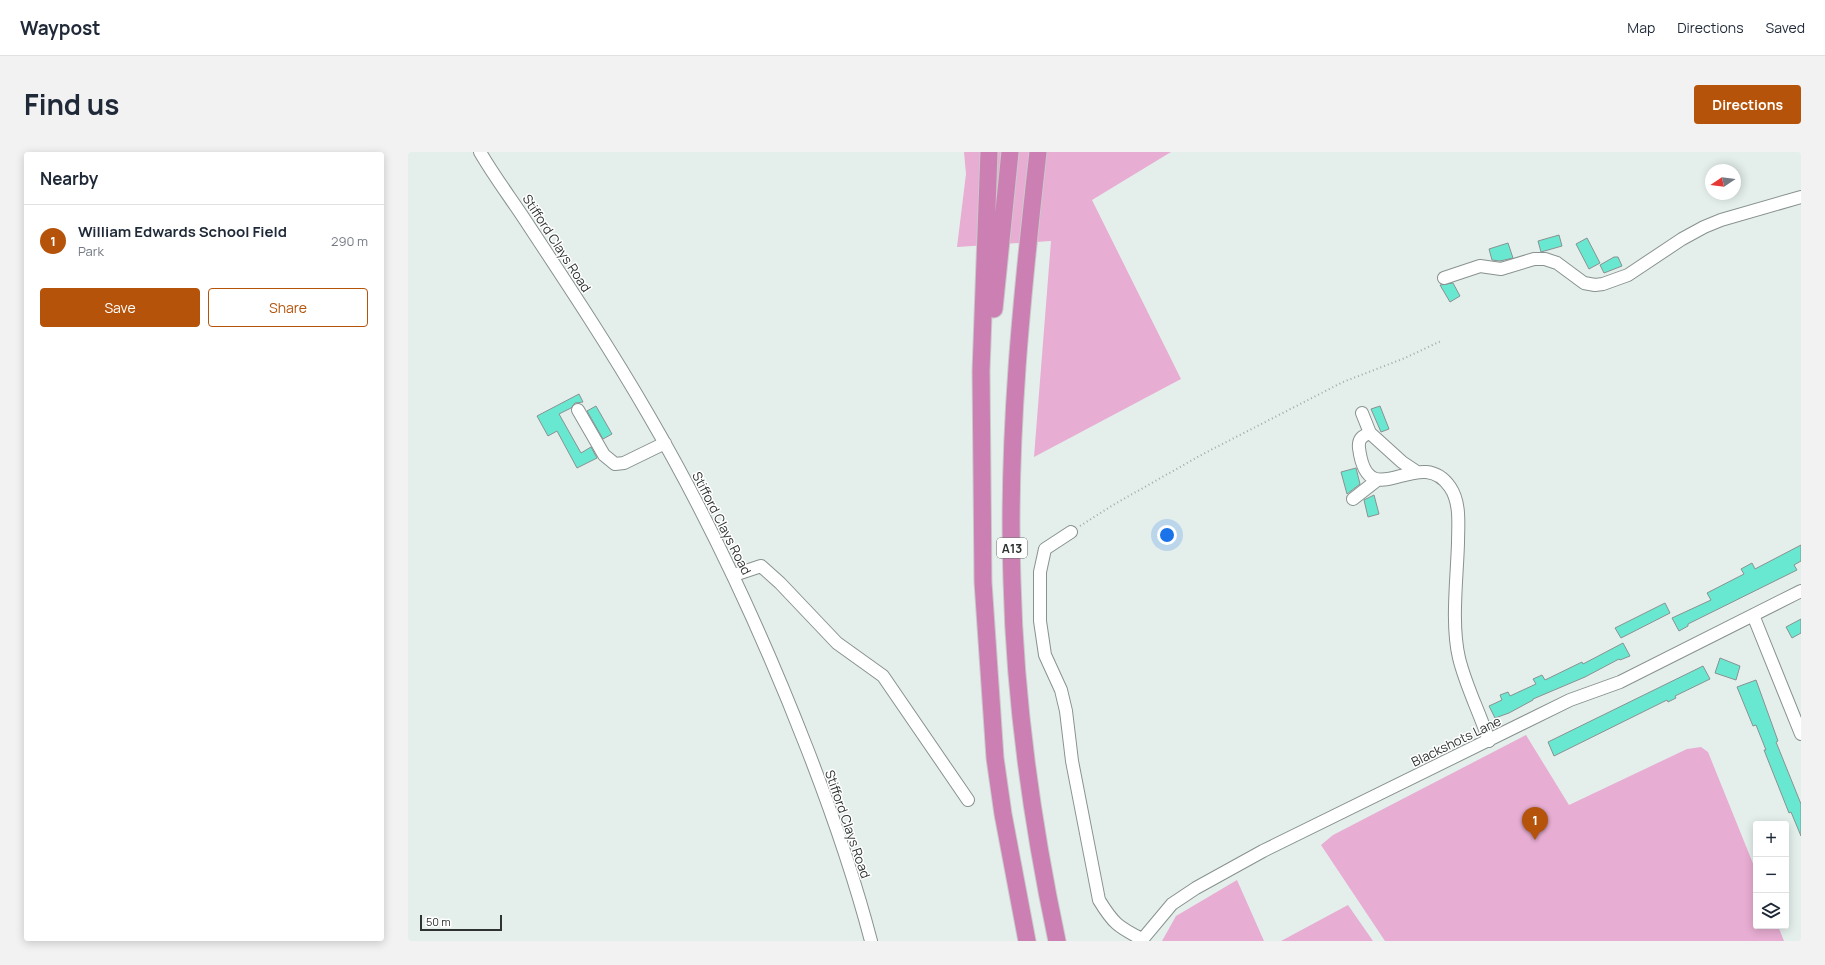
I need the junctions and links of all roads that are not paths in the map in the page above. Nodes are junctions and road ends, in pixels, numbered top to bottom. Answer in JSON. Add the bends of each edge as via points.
{"nodes":[{"id":1,"x":480,"y":152,"type":"edge"},
{"id":2,"x":990,"y":152,"type":"edge"},
{"id":3,"x":1010,"y":152,"type":"edge"},
{"id":4,"x":1038,"y":152,"type":"edge"},
{"id":5,"x":1801,"y":197,"type":"edge"},
{"id":6,"x":1444,"y":278,"type":"dead end"},
{"id":7,"x":578,"y":410,"type":"dead end"},
{"id":8,"x":1362,"y":413,"type":"dead end"},
{"id":9,"x":1370,"y":433,"type":"junction"},
{"id":10,"x":665,"y":443,"type":"junction"},
{"id":11,"x":1417,"y":472,"type":"junction"},
{"id":12,"x":1376,"y":480,"type":"junction"},
{"id":13,"x":1353,"y":499,"type":"dead end"},
{"id":14,"x":982,"y":500,"type":"junction"},
{"id":15,"x":1070,"y":532,"type":"road end"},
{"id":16,"x":734,"y":575,"type":"junction"},
{"id":17,"x":1801,"y":591,"type":"edge"},
{"id":18,"x":1753,"y":614,"type":"junction"},
{"id":19,"x":1801,"y":734,"type":"edge"},
{"id":20,"x":1489,"y":741,"type":"junction"},
{"id":21,"x":968,"y":800,"type":"dead end"},
{"id":22,"x":1141,"y":940,"type":"edge"},
{"id":23,"x":871,"y":941,"type":"edge"},
{"id":24,"x":1027,"y":941,"type":"edge"},
{"id":25,"x":1057,"y":941,"type":"edge"}],
"edges":[{"from":1,"to":10,"type":"street","name":"Stifford Clays Road","via":[[570,289]]},
{"from":2,"to":14,"type":"highway","via":[[981,371]]},
{"from":3,"to":14,"type":"highway","number":"A13","via":[[991,345]]},
{"from":4,"to":25,"type":"highway","number":"A13","via":[[1016,372],[1012,581],[1025,754],[1044,878]]},
{"from":5,"to":6,"type":"street","via":[[1704,227],[1628,275],[1603,284],[1584,284],[1557,263],[1545,259],[1501,269],[1480,266]]},
{"from":7,"to":10,"type":"street","via":[[604,455],[615,464],[624,463]]},
{"from":8,"to":9,"type":"street"},
{"from":9,"to":11,"type":"street"},
{"from":9,"to":12,"type":"street","via":[[1360,440],[1359,447],[1366,473]]},
{"from":10,"to":16,"type":"street","name":"Stifford Clays Road"},
{"from":11,"to":12,"type":"street"},
{"from":11,"to":20,"type":"street","via":[[1431,473],[1444,480],[1457,502],[1456,630],[1459,657],[1468,689]]},
{"from":12,"to":13,"type":"street"},
{"from":14,"to":24,"type":"highway","number":"A13","via":[[983,582],[995,758]]},
{"from":15,"to":22,"type":"street","via":[[1045,550],[1042,564],[1040,622],[1045,655],[1061,690],[1066,711],[1072,761],[1099,900],[1111,919]]},
{"from":16,"to":21,"type":"street","via":[[760,566],[780,583],[837,644],[883,676]]},
{"from":16,"to":23,"type":"street","name":"Stifford Clays Road","via":[[792,710],[830,808]]},
{"from":17,"to":18,"type":"street","name":"Blackshots Lane"},
{"from":18,"to":19,"type":"street"},
{"from":18,"to":20,"type":"street","name":"Blackshots Lane","via":[[1620,682],[1570,700]]},
{"from":20,"to":22,"type":"street","name":"Blackshots Lane","via":[[1263,851],[1196,888],[1172,904]]}]}
